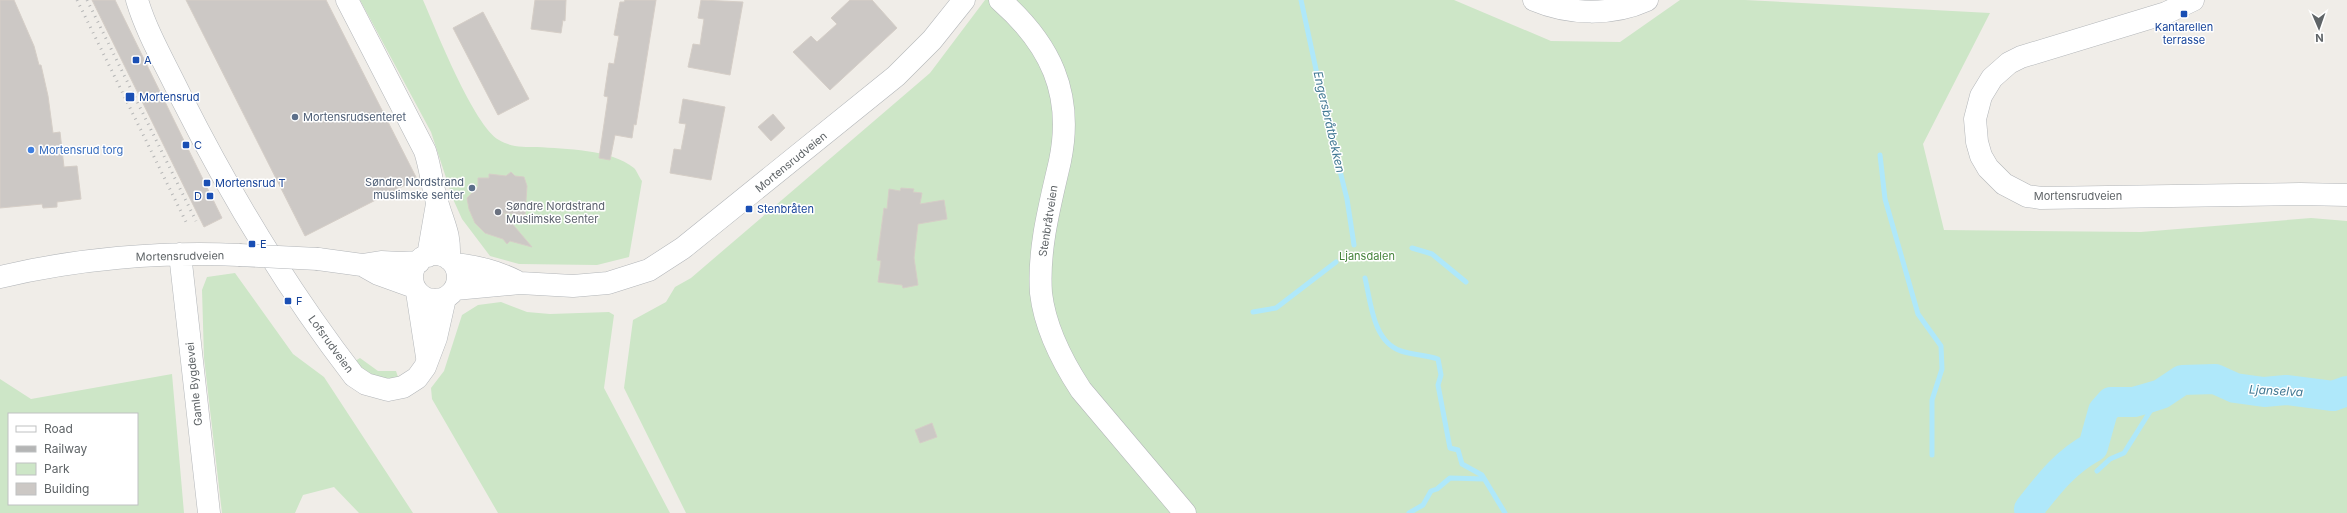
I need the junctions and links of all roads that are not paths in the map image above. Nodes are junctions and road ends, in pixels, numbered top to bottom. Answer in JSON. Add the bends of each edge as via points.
{"nodes":[{"id":1,"x":137,"y":0,"type":"edge"},
{"id":2,"x":347,"y":0,"type":"edge"},
{"id":3,"x":964,"y":0,"type":"edge"},
{"id":4,"x":1000,"y":0,"type":"edge"},
{"id":5,"x":1534,"y":0,"type":"edge"},
{"id":6,"x":1647,"y":0,"type":"edge"},
{"id":7,"x":2193,"y":0,"type":"edge"},
{"id":8,"x":2347,"y":195,"type":"edge"},
{"id":9,"x":180,"y":254,"type":"junction"},
{"id":10,"x":437,"y":260,"type":"junction"},
{"id":11,"x":362,"y":265,"type":"junction"},
{"id":12,"x":0,"y":276,"type":"edge"},
{"id":13,"x":520,"y":283,"type":"junction"},
{"id":14,"x":416,"y":289,"type":"junction"},
{"id":15,"x":450,"y":293,"type":"junction"},
{"id":16,"x":427,"y":357,"type":"junction"},
{"id":17,"x":209,"y":513,"type":"edge"},
{"id":18,"x":1185,"y":513,"type":"edge"}],
"edges":[{"from":1,"to":16,"type":"street","name":"Lofsrudveien","via":[[177,87],[239,206],[284,278],[354,376],[366,384],[388,390],[411,383],[422,373]]},
{"from":2,"to":10,"type":"street","via":[[425,151],[437,204]]},
{"from":3,"to":13,"type":"street","name":"Mortensrudveien","via":[[932,40],[896,76],[665,261],[637,276],[608,283],[573,286]]},
{"from":4,"to":18,"type":"street","name":"Stenbråtveien","via":[[1024,22],[1042,46],[1054,71],[1062,103],[1063,142],[1045,227],[1041,273],[1043,302],[1054,340],[1067,369],[1081,390]]},
{"from":5,"to":6,"type":"street","via":[[1566,9],[1598,11],[1627,7]]},
{"from":7,"to":8,"type":"street","name":"Mortensrudveien","via":[[2166,13],[2026,56],[1999,70],[1985,87],[1975,119],[1977,142],[1988,168],[2014,191],[2040,198]]},
{"from":9,"to":11,"type":"street","name":"Mortensrudveien","bridge":true,"via":[[318,259]]},
{"from":9,"to":12,"type":"street","name":"Mortensrudveien","via":[[145,255],[48,267]]},
{"from":9,"to":17,"type":"street","name":"Gamle Bygdevei"},
{"from":10,"to":11,"type":"street","name":"Mortensrudveien"},
{"from":10,"to":13,"type":"street","name":"Mortensrudveien","via":[[501,274]]},
{"from":10,"to":14,"type":"street","via":[[413,271]]},
{"from":10,"to":15,"type":"street","via":[[458,279]]},
{"from":11,"to":14,"type":"street","name":"Mortensrudveien"},
{"from":13,"to":15,"type":"street","name":"Mortensrudveien"},
{"from":14,"to":15,"type":"street","via":[[427,299],[440,300]]},
{"from":14,"to":16,"type":"street"},
{"from":15,"to":16,"type":"street","name":"Lofsrudveien","via":[[436,338]]}]}
